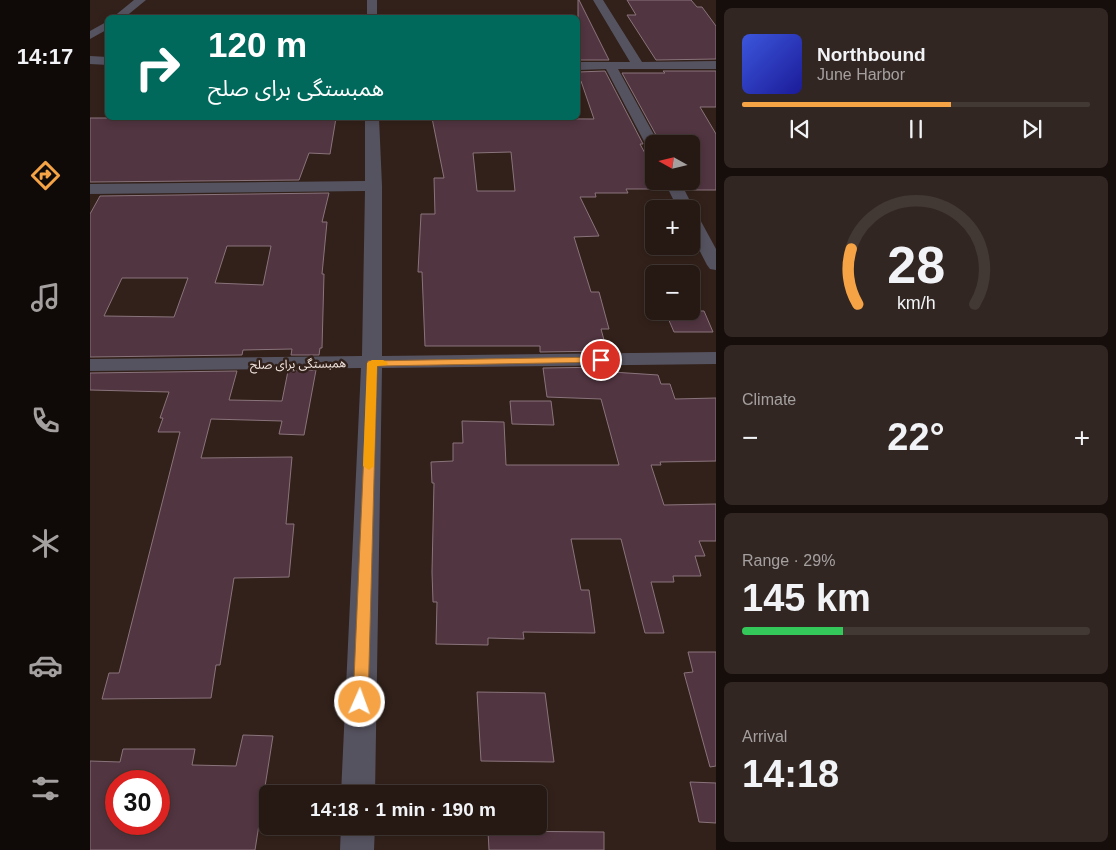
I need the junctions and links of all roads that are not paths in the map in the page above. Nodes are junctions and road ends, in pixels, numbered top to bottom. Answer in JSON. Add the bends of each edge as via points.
{"nodes":[{"id":1,"x":141,"y":0,"type":"edge"},
{"id":2,"x":372,"y":0,"type":"edge"},
{"id":3,"x":598,"y":0,"type":"edge"},
{"id":4,"x":120,"y":15,"type":"edge"},
{"id":5,"x":372,"y":15,"type":"edge"},
{"id":6,"x":105,"y":26,"type":"edge"},
{"id":7,"x":90,"y":36,"type":"edge"},
{"id":8,"x":90,"y":60,"type":"edge"},
{"id":9,"x":105,"y":61,"type":"edge"},
{"id":10,"x":580,"y":66,"type":"edge"},
{"id":11,"x":610,"y":66,"type":"junction"},
{"id":12,"x":639,"y":66,"type":"junction"},
{"id":13,"x":716,"y":66,"type":"edge"},
{"id":14,"x":372,"y":120,"type":"edge"},
{"id":15,"x":647,"y":135,"type":"edge"},
{"id":16,"x":374,"y":186,"type":"junction"},
{"id":17,"x":90,"y":189,"type":"edge"},
{"id":18,"x":700,"y":235,"type":"edge"},
{"id":19,"x":716,"y":265,"type":"edge"},
{"id":20,"x":716,"y":358,"type":"edge"},
{"id":21,"x":372,"y":363,"type":"junction"},
{"id":22,"x":90,"y":365,"type":"edge"},
{"id":23,"x":358,"y":785,"type":"edge"},
{"id":24,"x":358,"y":835,"type":"edge"},
{"id":25,"x":357,"y":850,"type":"edge"}],
"edges":[{"from":1,"to":4,"type":"street"},
{"from":2,"to":5,"type":"street"},
{"from":3,"to":12,"type":"street"},
{"from":6,"to":7,"type":"street"},
{"from":8,"to":9,"type":"street"},
{"from":10,"to":11,"type":"street"},
{"from":11,"to":12,"type":"street"},
{"from":11,"to":15,"type":"street"},
{"from":12,"to":13,"type":"street"},
{"from":14,"to":16,"type":"street"},
{"from":16,"to":17,"type":"street"},
{"from":16,"to":21,"type":"street"},
{"from":18,"to":19,"type":"street"},
{"from":20,"to":21,"type":"street","name":"همبستگی برای صلح"},
{"from":21,"to":22,"type":"street","name":"همبستگی برای صلح"},
{"from":21,"to":23,"type":"street"},
{"from":24,"to":25,"type":"street"}]}
